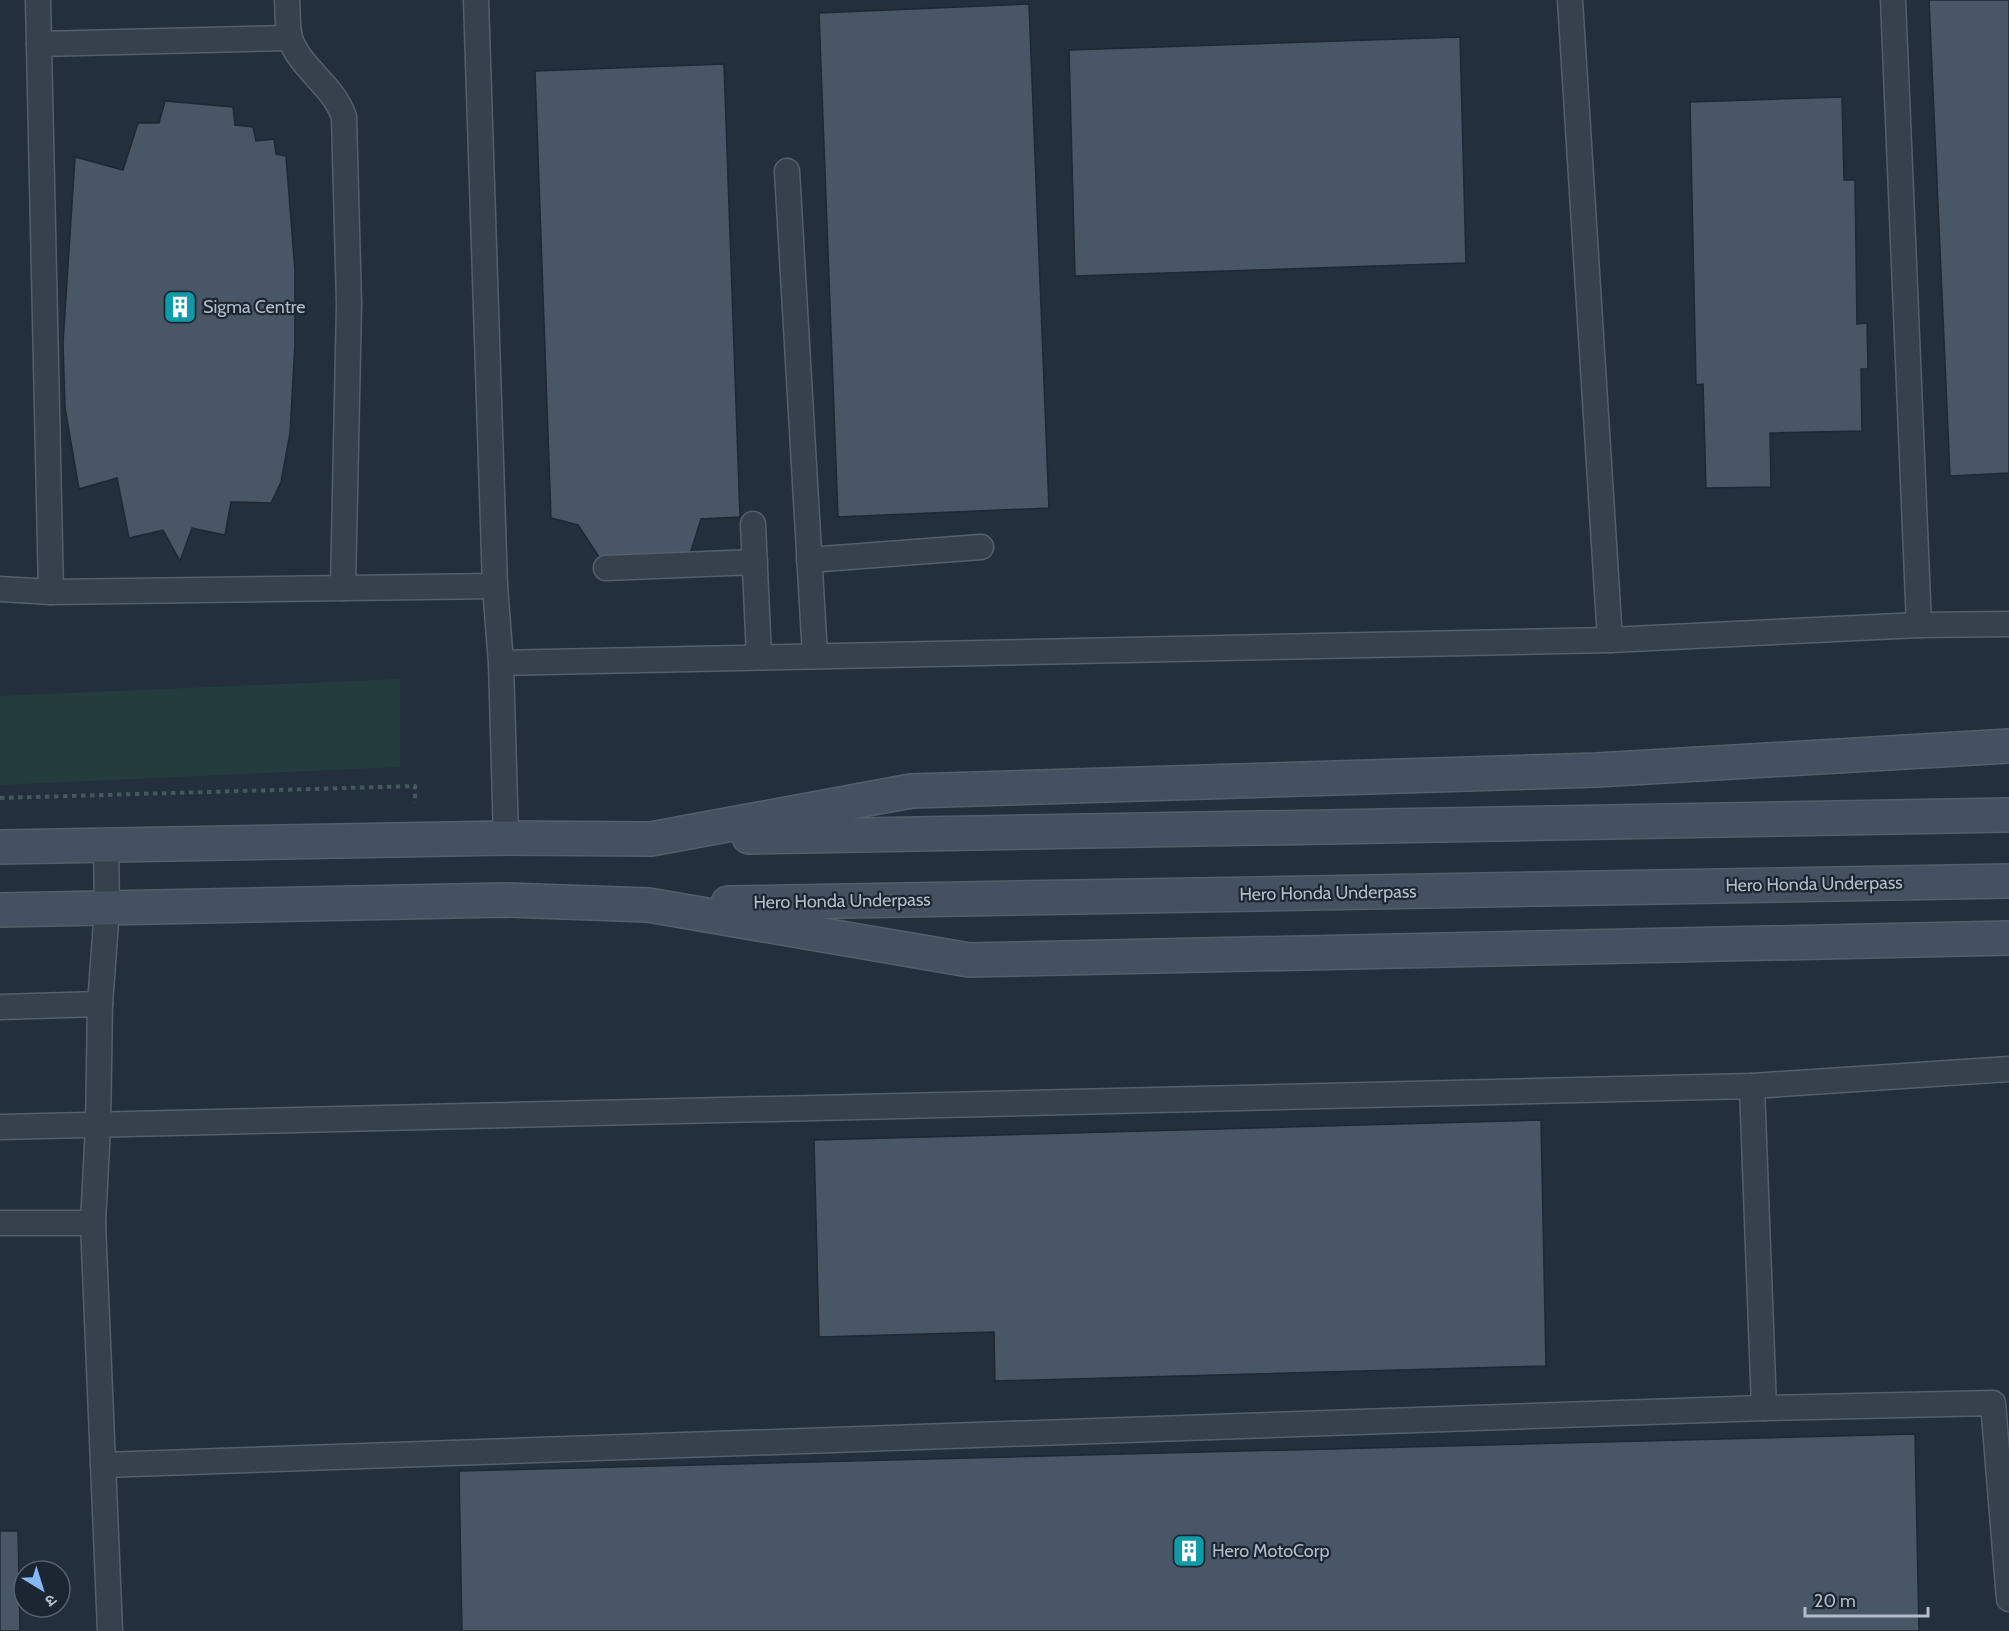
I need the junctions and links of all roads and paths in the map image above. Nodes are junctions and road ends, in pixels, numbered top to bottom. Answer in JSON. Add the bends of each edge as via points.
{"nodes":[{"id":1,"x":38,"y":0,"type":"edge"},
{"id":2,"x":287,"y":0,"type":"edge"},
{"id":3,"x":476,"y":0,"type":"edge"},
{"id":4,"x":1570,"y":0,"type":"edge"},
{"id":5,"x":1893,"y":0,"type":"edge"},
{"id":6,"x":290,"y":38,"type":"junction"},
{"id":7,"x":39,"y":44,"type":"junction"},
{"id":8,"x":788,"y":171,"type":"dead end"},
{"id":9,"x":753,"y":524,"type":"dead end"},
{"id":10,"x":981,"y":547,"type":"dead end"},
{"id":11,"x":809,"y":560,"type":"junction"},
{"id":12,"x":755,"y":562,"type":"junction"},
{"id":13,"x":606,"y":568,"type":"dead end"},
{"id":14,"x":495,"y":586,"type":"junction"},
{"id":15,"x":343,"y":588,"type":"junction"},
{"id":16,"x":0,"y":589,"type":"edge"},
{"id":17,"x":51,"y":592,"type":"junction"},
{"id":18,"x":2009,"y":624,"type":"edge"},
{"id":19,"x":1919,"y":625,"type":"junction"},
{"id":20,"x":1610,"y":640,"type":"junction"},
{"id":21,"x":815,"y":656,"type":"junction"},
{"id":22,"x":759,"y":657,"type":"junction"},
{"id":23,"x":501,"y":663,"type":"junction"},
{"id":24,"x":2009,"y":746,"type":"edge"},
{"id":25,"x":0,"y":798,"type":"edge"},
{"id":26,"x":2009,"y":815,"type":"edge"},
{"id":27,"x":506,"y":838,"type":"junction"},
{"id":28,"x":651,"y":839,"type":"junction"},
{"id":29,"x":415,"y":840,"type":"junction"},
{"id":30,"x":106,"y":844,"type":"junction"},
{"id":31,"x":0,"y":847,"type":"edge"},
{"id":32,"x":2009,"y":881,"type":"edge"},
{"id":33,"x":648,"y":904,"type":"junction"},
{"id":34,"x":107,"y":909,"type":"junction"},
{"id":35,"x":0,"y":910,"type":"edge"},
{"id":36,"x":2009,"y":938,"type":"edge"},
{"id":37,"x":100,"y":1004,"type":"junction"},
{"id":38,"x":0,"y":1006,"type":"edge"},
{"id":39,"x":2009,"y":1069,"type":"edge"},
{"id":40,"x":1752,"y":1086,"type":"junction"},
{"id":41,"x":98,"y":1126,"type":"junction"},
{"id":42,"x":0,"y":1127,"type":"edge"},
{"id":43,"x":0,"y":1223,"type":"edge"},
{"id":44,"x":93,"y":1223,"type":"junction"},
{"id":45,"x":1764,"y":1408,"type":"junction"},
{"id":46,"x":103,"y":1465,"type":"junction"},
{"id":47,"x":2009,"y":1599,"type":"edge"},
{"id":48,"x":110,"y":1631,"type":"edge"}],
"edges":[{"from":1,"to":7,"type":"lane"},
{"from":2,"to":6,"type":"lane"},
{"from":3,"to":14,"type":"lane"},
{"from":4,"to":20,"type":"lane"},
{"from":5,"to":19,"type":"lane"},
{"from":6,"to":7,"type":"lane"},
{"from":6,"to":15,"type":"lane","via":[[335,98],[344,117],[349,304]]},
{"from":7,"to":17,"type":"lane"},
{"from":8,"to":11,"type":"lane"},
{"from":9,"to":12,"type":"lane"},
{"from":10,"to":11,"type":"lane"},
{"from":11,"to":21,"type":"lane"},
{"from":12,"to":13,"type":"lane"},
{"from":12,"to":22,"type":"lane"},
{"from":14,"to":15,"type":"lane"},
{"from":14,"to":23,"type":"lane"},
{"from":15,"to":17,"type":"lane"},
{"from":16,"to":17,"type":"lane"},
{"from":18,"to":19,"type":"lane"},
{"from":19,"to":20,"type":"lane"},
{"from":20,"to":21,"type":"lane"},
{"from":21,"to":22,"type":"lane"},
{"from":22,"to":23,"type":"lane"},
{"from":23,"to":27,"type":"lane"},
{"from":24,"to":28,"type":"main road","via":[[1597,770],[911,791]]},
{"from":25,"to":29,"type":"path","via":[[415,786]]},
{"from":26,"to":28,"type":"main road"},
{"from":27,"to":28,"type":"main road"},
{"from":27,"to":29,"type":"main road"},
{"from":29,"to":30,"type":"main road"},
{"from":30,"to":31,"type":"main road"},
{"from":30,"to":34,"type":"lane"},
{"from":32,"to":33,"type":"main road","name":"Hero Honda Underpass"},
{"from":33,"to":34,"type":"main road","via":[[506,900]]},
{"from":33,"to":36,"type":"main road","via":[[969,960]]},
{"from":34,"to":35,"type":"main road"},
{"from":34,"to":37,"type":"lane"},
{"from":37,"to":38,"type":"lane"},
{"from":37,"to":41,"type":"lane"},
{"from":39,"to":40,"type":"lane"},
{"from":40,"to":41,"type":"lane"},
{"from":40,"to":45,"type":"lane"},
{"from":41,"to":42,"type":"lane"},
{"from":41,"to":44,"type":"lane"},
{"from":43,"to":44,"type":"lane"},
{"from":44,"to":46,"type":"lane"},
{"from":45,"to":46,"type":"lane"},
{"from":45,"to":47,"type":"lane","via":[[1993,1403]]},
{"from":46,"to":48,"type":"lane"}]}
